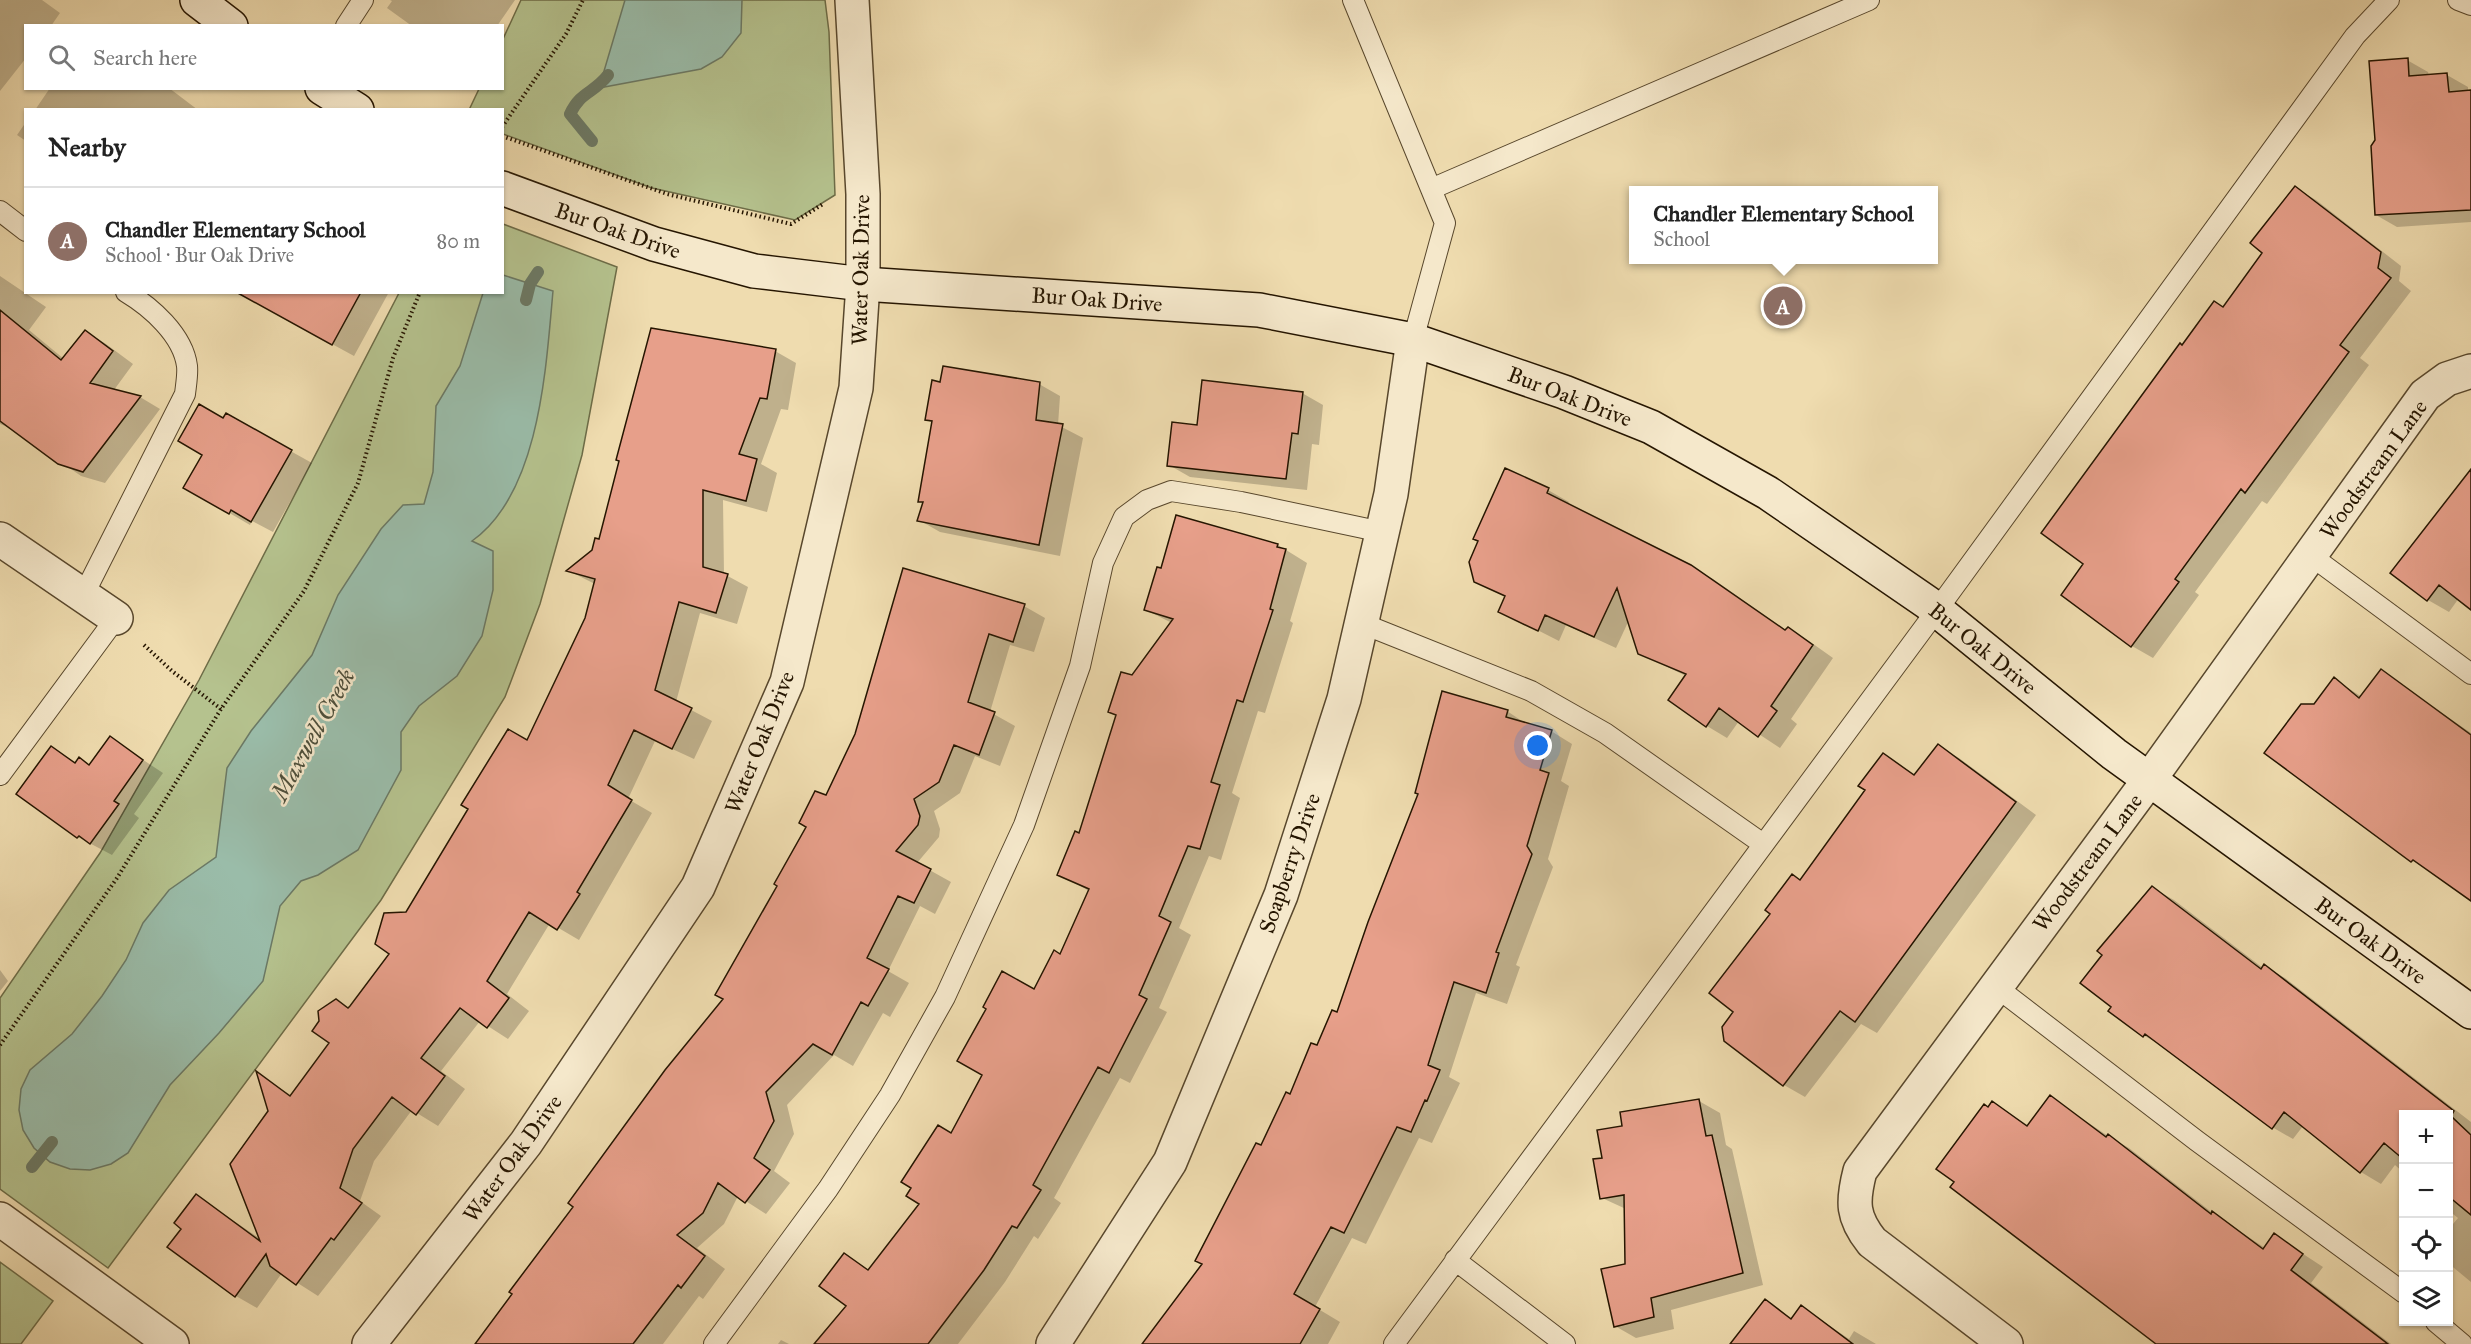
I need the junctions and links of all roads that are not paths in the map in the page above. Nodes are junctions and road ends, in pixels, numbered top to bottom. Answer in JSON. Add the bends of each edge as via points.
{"nodes":[{"id":1,"x":197,"y":0,"type":"edge"},
{"id":2,"x":363,"y":0,"type":"edge"},
{"id":3,"x":852,"y":0,"type":"edge"},
{"id":4,"x":1353,"y":0,"type":"edge"},
{"id":5,"x":1869,"y":0,"type":"edge"},
{"id":6,"x":2389,"y":0,"type":"edge"},
{"id":7,"x":2458,"y":0,"type":"edge"},
{"id":8,"x":2471,"y":5,"type":"edge"},
{"id":9,"x":228,"y":24,"type":"edge"},
{"id":10,"x":347,"y":24,"type":"edge"},
{"id":11,"x":325,"y":90,"type":"edge"},
{"id":12,"x":354,"y":108,"type":"edge"},
{"id":13,"x":504,"y":189,"type":"edge"},
{"id":14,"x":1431,"y":189,"type":"junction"},
{"id":15,"x":0,"y":212,"type":"edge"},
{"id":16,"x":24,"y":230,"type":"edge"},
{"id":17,"x":862,"y":284,"type":"junction"},
{"id":18,"x":129,"y":294,"type":"edge"},
{"id":19,"x":1413,"y":340,"type":"junction"},
{"id":20,"x":2471,"y":371,"type":"edge"},
{"id":21,"x":1382,"y":532,"type":"junction"},
{"id":22,"x":0,"y":539,"type":"edge"},
{"id":23,"x":2310,"y":555,"type":"junction"},
{"id":24,"x":83,"y":597,"type":"junction"},
{"id":25,"x":1937,"y":610,"type":"junction"},
{"id":26,"x":116,"y":618,"type":"joint"},
{"id":27,"x":1361,"y":623,"type":"junction"},
{"id":28,"x":2471,"y":674,"type":"edge"},
{"id":29,"x":0,"y":775,"type":"edge"},
{"id":30,"x":2149,"y":780,"type":"junction"},
{"id":31,"x":1763,"y":844,"type":"junction"},
{"id":32,"x":1995,"y":986,"type":"junction"},
{"id":33,"x":2471,"y":1012,"type":"edge"},
{"id":34,"x":0,"y":1219,"type":"edge"},
{"id":35,"x":1455,"y":1260,"type":"junction"},
{"id":36,"x":2399,"y":1290,"type":"edge"},
{"id":37,"x":2441,"y":1326,"type":"edge"},
{"id":38,"x":172,"y":1344,"type":"edge"},
{"id":39,"x":369,"y":1344,"type":"edge"},
{"id":40,"x":714,"y":1344,"type":"edge"},
{"id":41,"x":1053,"y":1344,"type":"edge"},
{"id":42,"x":1394,"y":1344,"type":"edge"},
{"id":43,"x":1565,"y":1344,"type":"edge"},
{"id":44,"x":2006,"y":1344,"type":"edge"},
{"id":45,"x":2462,"y":1344,"type":"edge"}],
"edges":[{"from":1,"to":9,"type":"street"},
{"from":2,"to":10,"type":"lane"},
{"from":3,"to":17,"type":"street","name":"Water Oak Drive","via":[[863,194]]},
{"from":4,"to":14,"type":"lane"},
{"from":5,"to":14,"type":"lane"},
{"from":6,"to":25,"type":"lane","via":[[2355,36]]},
{"from":7,"to":8,"type":"lane"},
{"from":11,"to":12,"type":"street"},
{"from":13,"to":17,"type":"street","name":"Bur Oak Drive","via":[[676,250],[754,271]]},
{"from":14,"to":19,"type":"lane","via":[[1445,223]]},
{"from":15,"to":16,"type":"lane"},
{"from":17,"to":19,"type":"street","name":"Bur Oak Drive","via":[[1259,310]]},
{"from":17,"to":39,"type":"street","name":"Water Oak Drive","via":[[856,388],[787,682],[698,887],[526,1143]]},
{"from":18,"to":24,"type":"lane","via":[[173,333],[187,365],[185,394]]},
{"from":19,"to":21,"type":"street","name":"Soapberry Drive"},
{"from":19,"to":25,"type":"street","name":"Bur Oak Drive","via":[[1564,392],[1651,428],[1768,493]]},
{"from":20,"to":23,"type":"street","name":"Woodstream Lane","via":[[2447,379],[2425,395]]},
{"from":21,"to":27,"type":"street","name":"Soapberry Drive"},
{"from":21,"to":40,"type":"lane","via":[[1171,491],[1147,500],[1124,517],[1103,563],[1080,666],[1024,825],[945,997],[890,1095],[828,1189]]},
{"from":22,"to":24,"type":"street"},
{"from":23,"to":28,"type":"lane"},
{"from":23,"to":30,"type":"street","name":"Woodstream Lane"},
{"from":24,"to":26,"type":"street"},
{"from":25,"to":30,"type":"street","name":"Bur Oak Drive"},
{"from":25,"to":31,"type":"lane"},
{"from":26,"to":29,"type":"lane"},
{"from":27,"to":31,"type":"lane","via":[[1531,691],[1605,733]]},
{"from":27,"to":41,"type":"street","name":"Soapberry Drive","via":[[1344,699],[1281,895],[1170,1162]]},
{"from":30,"to":32,"type":"street","name":"Woodstream Lane"},
{"from":30,"to":33,"type":"street","name":"Bur Oak Drive"},
{"from":31,"to":35,"type":"lane"},
{"from":32,"to":36,"type":"lane"},
{"from":32,"to":44,"type":"street","name":"Woodstream Lane","via":[[1860,1171],[1853,1198],[1859,1226],[1872,1242]]},
{"from":34,"to":38,"type":"street"},
{"from":35,"to":42,"type":"lane"},
{"from":35,"to":43,"type":"lane"},
{"from":37,"to":45,"type":"lane"}]}
